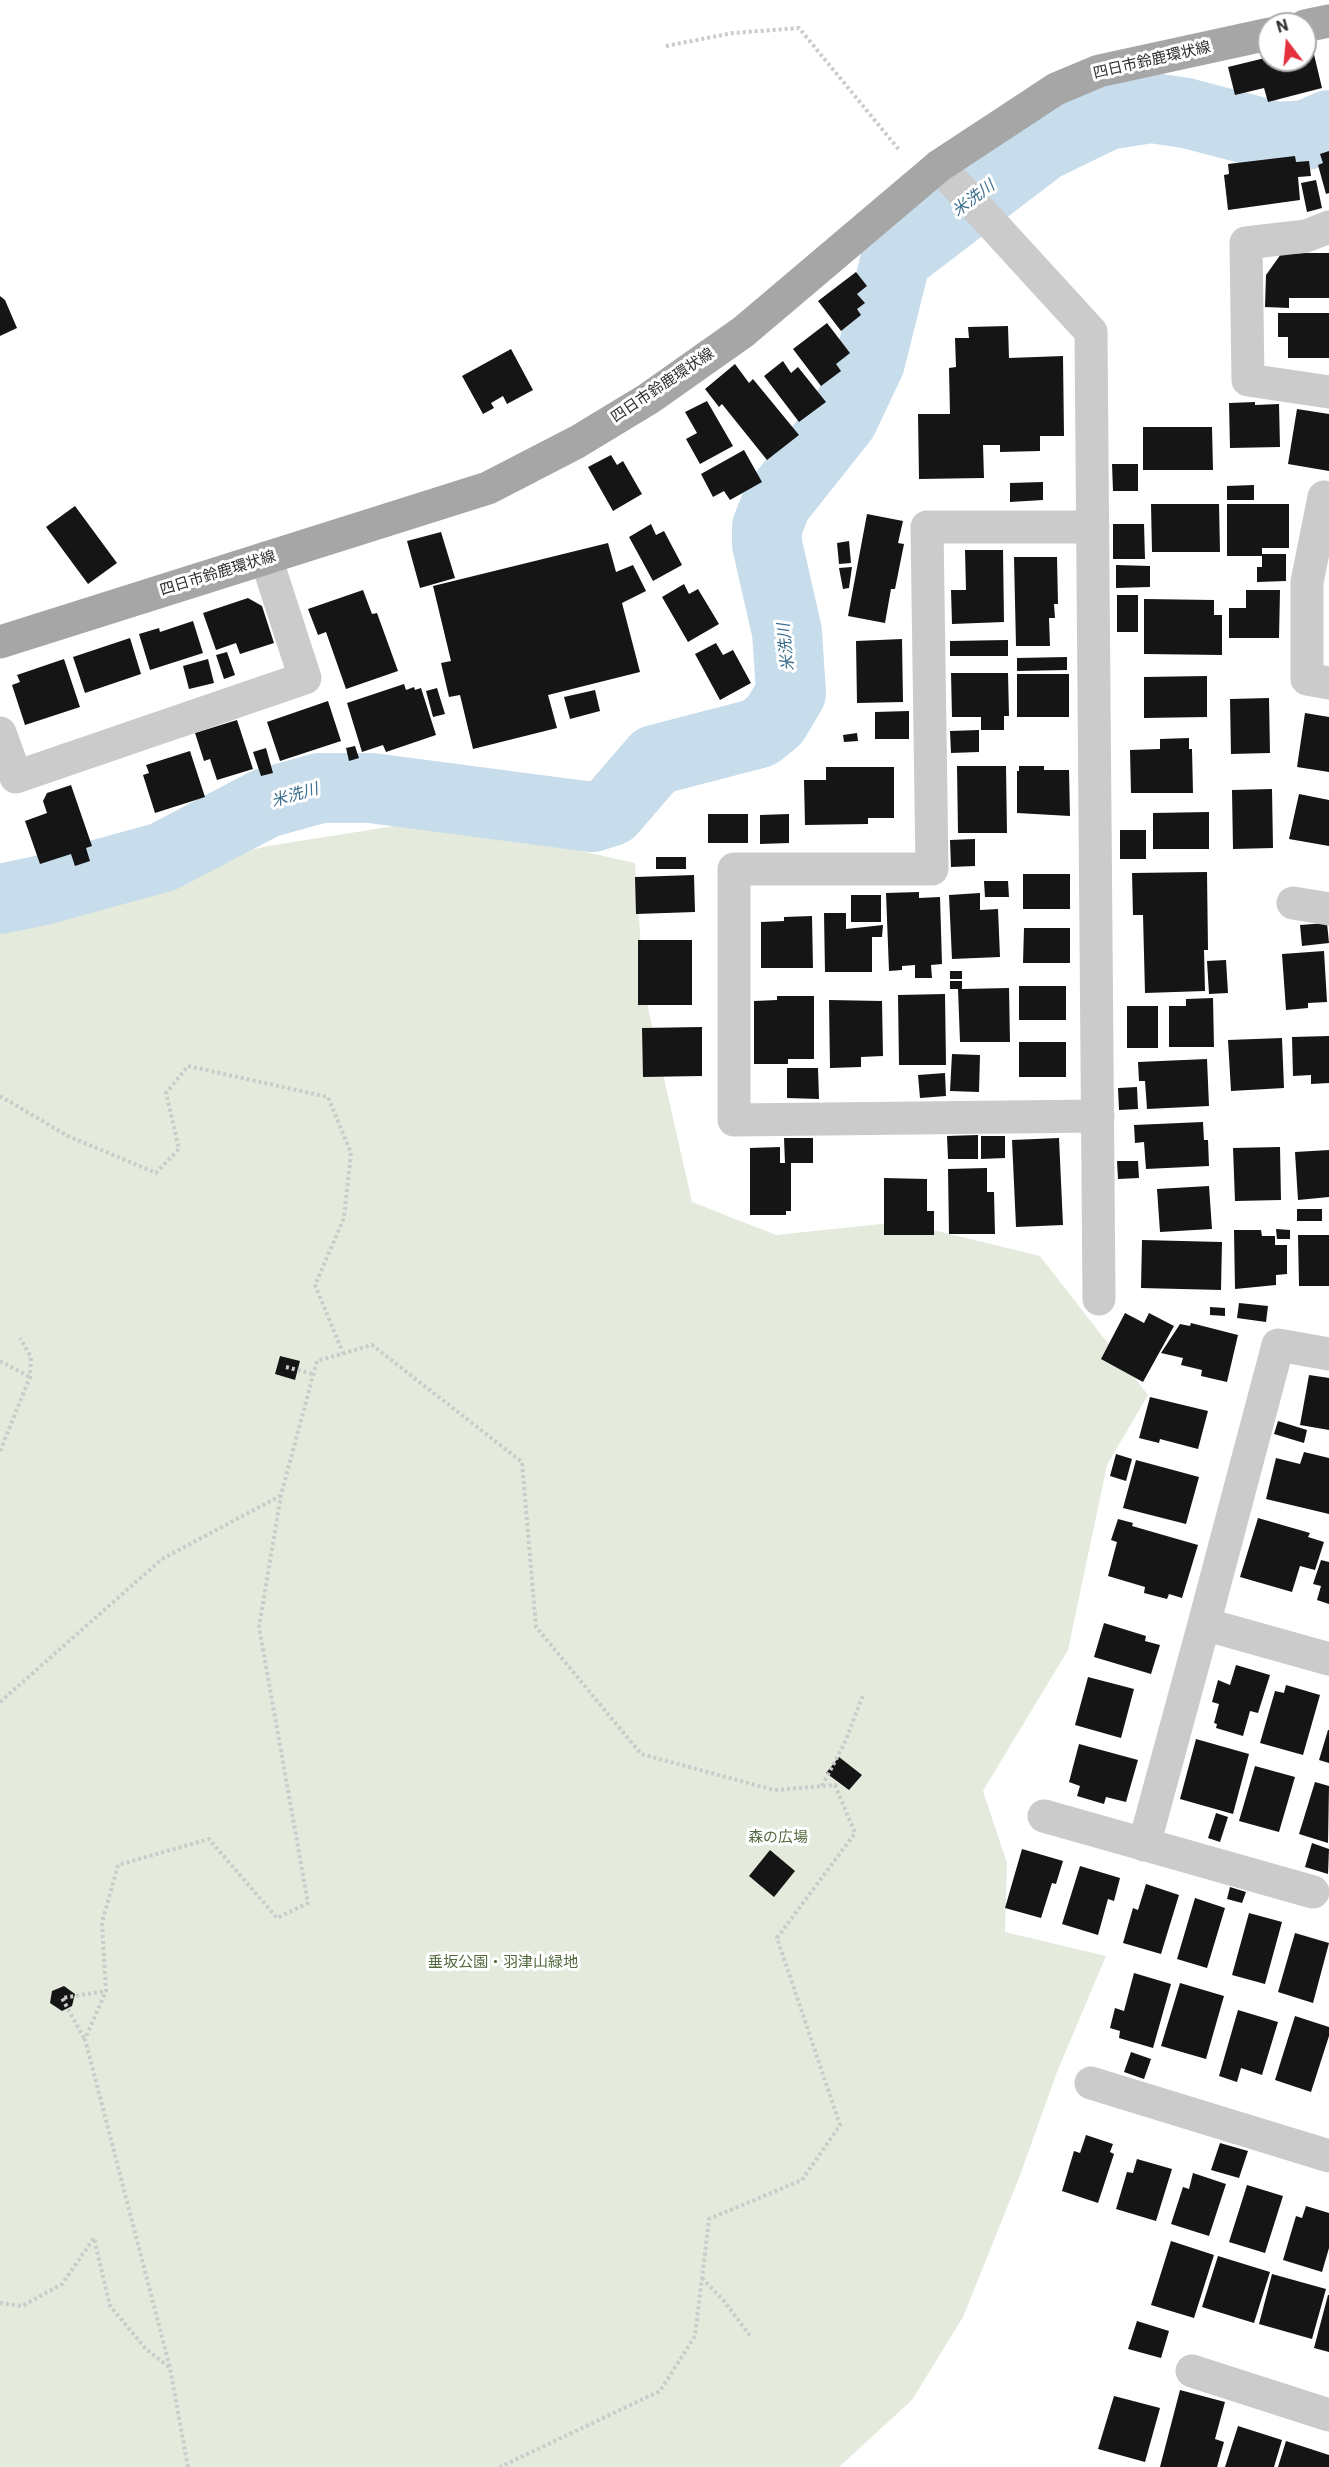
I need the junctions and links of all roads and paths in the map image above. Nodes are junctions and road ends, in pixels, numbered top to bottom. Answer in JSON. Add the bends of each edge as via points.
{"nodes":[{"id":1,"x":1257,"y":37,"type":"edge"},
{"id":2,"x":666,"y":46,"type":"dead end"},
{"id":3,"x":937,"y":174,"type":"junction"},
{"id":4,"x":1329,"y":227,"type":"edge"},
{"id":5,"x":1329,"y":392,"type":"edge"},
{"id":6,"x":1329,"y":498,"type":"edge"},
{"id":7,"x":1093,"y":526,"type":"junction"},
{"id":8,"x":266,"y":558,"type":"junction"},
{"id":9,"x":0,"y":642,"type":"edge"},
{"id":10,"x":1329,"y":683,"type":"edge"},
{"id":11,"x":0,"y":733,"type":"edge"},
{"id":12,"x":1293,"y":903,"type":"dead end"},
{"id":13,"x":1329,"y":909,"type":"edge"},
{"id":14,"x":0,"y":1096,"type":"edge"},
{"id":15,"x":1098,"y":1116,"type":"junction"},
{"id":16,"x":1099,"y":1299,"type":"dead end"},
{"id":17,"x":20,"y":1338,"type":"dead end"},
{"id":18,"x":343,"y":1353,"type":"junction"},
{"id":19,"x":1329,"y":1354,"type":"edge"},
{"id":20,"x":0,"y":1361,"type":"edge"},
{"id":21,"x":286,"y":1367,"type":"dead end"},
{"id":22,"x":313,"y":1374,"type":"junction"},
{"id":23,"x":30,"y":1377,"type":"junction"},
{"id":24,"x":0,"y":1450,"type":"edge"},
{"id":25,"x":281,"y":1495,"type":"junction"},
{"id":26,"x":1204,"y":1624,"type":"junction"},
{"id":27,"x":1329,"y":1659,"type":"edge"},
{"id":28,"x":863,"y":1695,"type":"dead end"},
{"id":29,"x":0,"y":1702,"type":"edge"},
{"id":30,"x":821,"y":1786,"type":"junction"},
{"id":31,"x":1044,"y":1816,"type":"dead end"},
{"id":32,"x":1144,"y":1845,"type":"junction"},
{"id":33,"x":1313,"y":1892,"type":"dead end"},
{"id":34,"x":106,"y":1990,"type":"junction"},
{"id":35,"x":85,"y":2039,"type":"junction"},
{"id":36,"x":1091,"y":2083,"type":"dead end"},
{"id":37,"x":1329,"y":2156,"type":"edge"},
{"id":38,"x":702,"y":2277,"type":"junction"},
{"id":39,"x":0,"y":2303,"type":"edge"},
{"id":40,"x":751,"y":2337,"type":"dead end"},
{"id":41,"x":170,"y":2368,"type":"junction"},
{"id":42,"x":1192,"y":2371,"type":"dead end"},
{"id":43,"x":1329,"y":2415,"type":"edge"},
{"id":44,"x":188,"y":2467,"type":"edge"},
{"id":45,"x":500,"y":2467,"type":"edge"}],
"edges":[{"from":1,"to":3,"type":"main road","name":"四日市鈴鹿環状線","via":[[1099,71],[1056,89]]},
{"from":2,"to":3,"type":"path","via":[[733,33],[799,28]]},
{"from":3,"to":7,"type":"street","via":[[990,224],[1091,332]]},
{"from":3,"to":8,"type":"main road","name":"四日市鈴鹿環状線","via":[[743,332],[648,399],[578,442],[488,488]]},
{"from":4,"to":5,"type":"street","via":[[1306,236],[1246,243],[1248,380]]},
{"from":6,"to":10,"type":"street","via":[[1324,497],[1306,582],[1307,679]]},
{"from":7,"to":15,"type":"street"},
{"from":7,"to":15,"type":"street","via":[[927,527],[932,869],[734,869],[734,1120]]},
{"from":8,"to":9,"type":"main road","name":"四日市鈴鹿環状線"},
{"from":8,"to":11,"type":"street","via":[[305,678],[16,777]]},
{"from":12,"to":13,"type":"street"},
{"from":14,"to":18,"type":"path","via":[[68,1136],[156,1173],[179,1149],[166,1093],[188,1066],[328,1097],[351,1153],[344,1218],[315,1286]]},
{"from":15,"to":16,"type":"street"},
{"from":17,"to":23,"type":"path","via":[[31,1357]]},
{"from":18,"to":22,"type":"path","via":[[317,1361]]},
{"from":18,"to":30,"type":"path","via":[[372,1345],[522,1462],[536,1627],[641,1754],[774,1790]]},
{"from":19,"to":26,"type":"street","via":[[1278,1345]]},
{"from":20,"to":23,"type":"path"},
{"from":21,"to":22,"type":"path"},
{"from":22,"to":25,"type":"path"},
{"from":23,"to":24,"type":"path"},
{"from":25,"to":29,"type":"path","via":[[162,1559]]},
{"from":25,"to":34,"type":"path","via":[[259,1627],[308,1903],[277,1918],[209,1839],[118,1866],[102,1923]]},
{"from":26,"to":27,"type":"street"},
{"from":26,"to":32,"type":"street"},
{"from":28,"to":30,"type":"path","via":[[845,1742]]},
{"from":30,"to":38,"type":"path","via":[[835,1785],[855,1833],[777,1938],[840,2125],[802,2180],[709,2219]]},
{"from":31,"to":32,"type":"street"},
{"from":32,"to":33,"type":"street"},
{"from":34,"to":35,"type":"path"},
{"from":34,"to":35,"type":"path","via":[[62,1998]]},
{"from":35,"to":41,"type":"path"},
{"from":36,"to":37,"type":"street"},
{"from":38,"to":40,"type":"path"},
{"from":38,"to":45,"type":"path","via":[[695,2336],[660,2391]]},
{"from":39,"to":41,"type":"path","via":[[22,2306],[62,2284],[94,2238],[110,2306],[146,2349]]},
{"from":41,"to":44,"type":"path"},
{"from":42,"to":43,"type":"street"}]}
